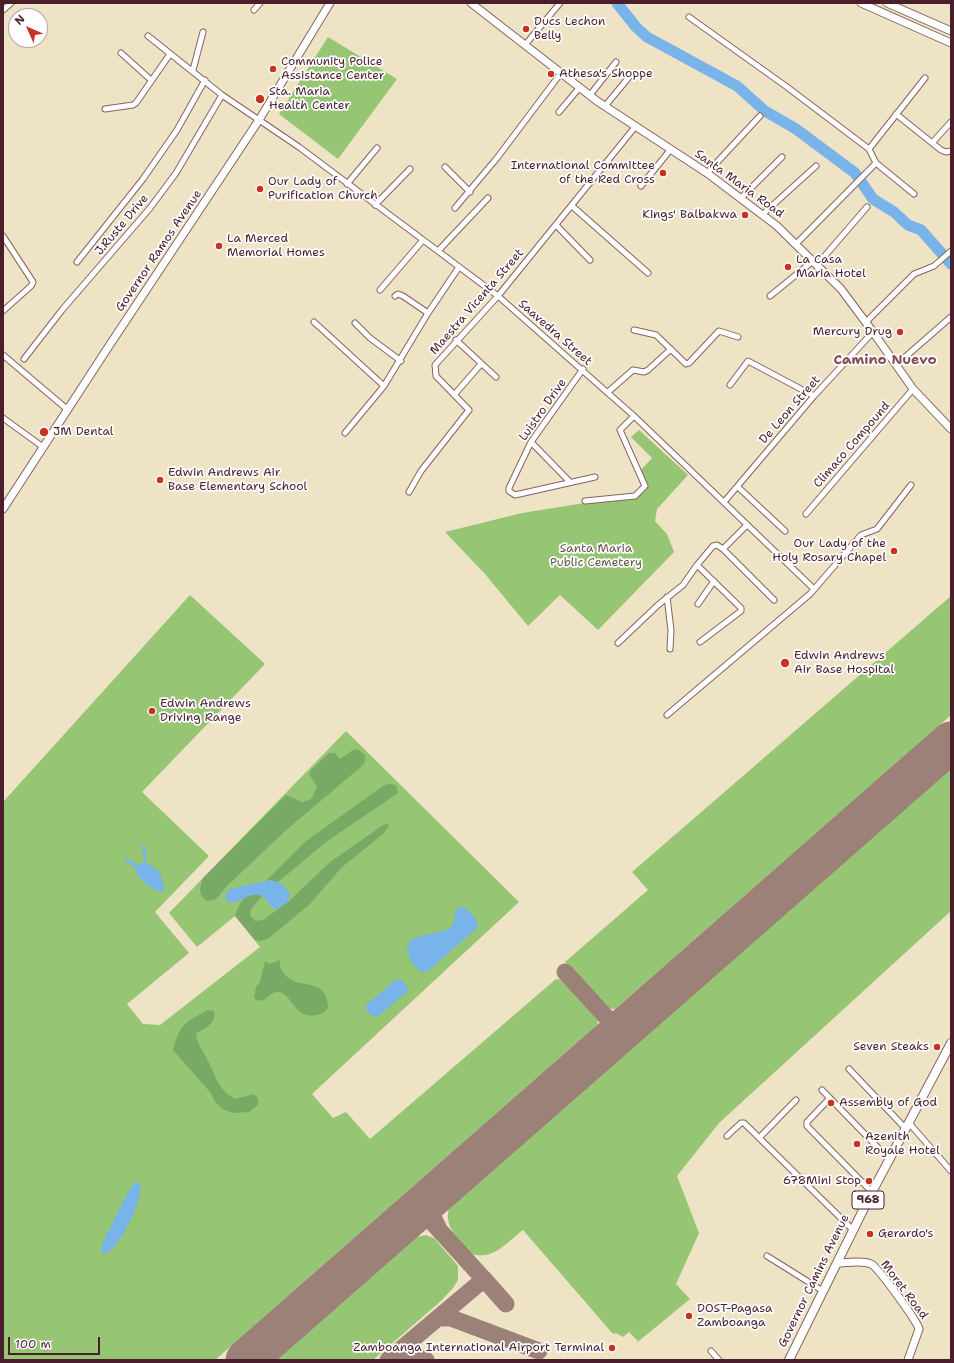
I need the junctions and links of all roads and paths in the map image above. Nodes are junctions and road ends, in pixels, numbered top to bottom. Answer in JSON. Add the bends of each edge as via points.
{"nodes":[{"id":1,"x":12,"y":3,"type":"edge"},
{"id":2,"x":260,"y":3,"type":"edge"},
{"id":3,"x":330,"y":3,"type":"edge"},
{"id":4,"x":471,"y":3,"type":"edge"},
{"id":5,"x":560,"y":3,"type":"edge"},
{"id":6,"x":861,"y":3,"type":"edge"},
{"id":7,"x":887,"y":3,"type":"edge"},
{"id":8,"x":3,"y":10,"type":"edge"},
{"id":9,"x":254,"y":10,"type":"dead end"},
{"id":10,"x":906,"y":11,"type":"junction"},
{"id":11,"x":689,"y":17,"type":"dead end"},
{"id":12,"x":902,"y":20,"type":"junction"},
{"id":13,"x":951,"y":31,"type":"edge"},
{"id":14,"x":203,"y":32,"type":"dead end"},
{"id":15,"x":148,"y":36,"type":"dead end"},
{"id":16,"x":951,"y":42,"type":"edge"},
{"id":17,"x":525,"y":46,"type":"junction"},
{"id":18,"x":121,"y":53,"type":"dead end"},
{"id":19,"x":170,"y":54,"type":"junction"},
{"id":20,"x":616,"y":62,"type":"dead end"},
{"id":21,"x":193,"y":70,"type":"junction"},
{"id":22,"x":561,"y":73,"type":"junction"},
{"id":23,"x":630,"y":76,"type":"dead end"},
{"id":24,"x":925,"y":78,"type":"dead end"},
{"id":25,"x":151,"y":80,"type":"junction"},
{"id":26,"x":205,"y":80,"type":"junction"},
{"id":27,"x":580,"y":87,"type":"junction"},
{"id":28,"x":222,"y":95,"type":"junction"},
{"id":29,"x":590,"y":95,"type":"junction"},
{"id":30,"x":605,"y":106,"type":"junction"},
{"id":31,"x":105,"y":109,"type":"dead end"},
{"id":32,"x":559,"y":112,"type":"dead end"},
{"id":33,"x":896,"y":114,"type":"junction"},
{"id":34,"x":760,"y":116,"type":"dead end"},
{"id":35,"x":259,"y":120,"type":"junction"},
{"id":36,"x":951,"y":122,"type":"edge"},
{"id":37,"x":635,"y":128,"type":"junction"},
{"id":38,"x":932,"y":143,"type":"junction"},
{"id":39,"x":377,"y":148,"type":"dead end"},
{"id":40,"x":671,"y":149,"type":"junction"},
{"id":41,"x":869,"y":149,"type":"junction"},
{"id":42,"x":951,"y":151,"type":"edge"},
{"id":43,"x":782,"y":157,"type":"dead end"},
{"id":44,"x":876,"y":163,"type":"junction"},
{"id":45,"x":816,"y":166,"type":"dead end"},
{"id":46,"x":445,"y":167,"type":"dead end"},
{"id":47,"x":410,"y":169,"type":"dead end"},
{"id":48,"x":707,"y":174,"type":"junction"},
{"id":49,"x":347,"y":184,"type":"junction"},
{"id":50,"x":641,"y":186,"type":"dead end"},
{"id":51,"x":470,"y":192,"type":"junction"},
{"id":52,"x":914,"y":194,"type":"dead end"},
{"id":53,"x":488,"y":198,"type":"dead end"},
{"id":54,"x":741,"y":198,"type":"junction"},
{"id":55,"x":375,"y":205,"type":"junction"},
{"id":56,"x":572,"y":206,"type":"junction"},
{"id":57,"x":867,"y":207,"type":"dead end"},
{"id":58,"x":455,"y":208,"type":"dead end"},
{"id":59,"x":763,"y":214,"type":"junction"},
{"id":60,"x":557,"y":226,"type":"junction"},
{"id":61,"x":3,"y":236,"type":"edge"},
{"id":62,"x":423,"y":240,"type":"junction"},
{"id":63,"x":796,"y":244,"type":"junction"},
{"id":64,"x":438,"y":251,"type":"junction"},
{"id":65,"x":950,"y":252,"type":"edge"},
{"id":66,"x":590,"y":260,"type":"dead end"},
{"id":67,"x":77,"y":262,"type":"dead end"},
{"id":68,"x":815,"y":263,"type":"junction"},
{"id":69,"x":459,"y":267,"type":"junction"},
{"id":70,"x":648,"y":273,"type":"dead end"},
{"id":71,"x":380,"y":290,"type":"dead end"},
{"id":72,"x":395,"y":296,"type":"dead end"},
{"id":73,"x":498,"y":296,"type":"junction"},
{"id":74,"x":770,"y":296,"type":"dead end"},
{"id":75,"x":3,"y":311,"type":"edge"},
{"id":76,"x":428,"y":312,"type":"junction"},
{"id":77,"x":951,"y":317,"type":"edge"},
{"id":78,"x":314,"y":322,"type":"dead end"},
{"id":79,"x":866,"y":322,"type":"junction"},
{"id":80,"x":355,"y":323,"type":"dead end"},
{"id":81,"x":634,"y":330,"type":"dead end"},
{"id":82,"x":873,"y":332,"type":"junction"},
{"id":83,"x":738,"y":337,"type":"dead end"},
{"id":84,"x":456,"y":340,"type":"junction"},
{"id":85,"x":671,"y":349,"type":"junction"},
{"id":86,"x":3,"y":355,"type":"edge"},
{"id":87,"x":24,"y":358,"type":"dead end"},
{"id":88,"x":401,"y":361,"type":"junction"},
{"id":89,"x":482,"y":364,"type":"junction"},
{"id":90,"x":896,"y":365,"type":"junction"},
{"id":91,"x":583,"y":369,"type":"junction"},
{"id":92,"x":496,"y":377,"type":"dead end"},
{"id":93,"x":730,"y":385,"type":"dead end"},
{"id":94,"x":384,"y":386,"type":"junction"},
{"id":95,"x":913,"y":389,"type":"junction"},
{"id":96,"x":608,"y":392,"type":"junction"},
{"id":97,"x":454,"y":394,"type":"junction"},
{"id":98,"x":814,"y":396,"type":"junction"},
{"id":99,"x":68,"y":410,"type":"junction"},
{"id":100,"x":634,"y":416,"type":"junction"},
{"id":101,"x":3,"y":418,"type":"edge"},
{"id":102,"x":951,"y":429,"type":"edge"},
{"id":103,"x":345,"y":433,"type":"dead end"},
{"id":104,"x":531,"y":442,"type":"junction"},
{"id":105,"x":43,"y":447,"type":"junction"},
{"id":106,"x":596,"y":477,"type":"dead end"},
{"id":107,"x":570,"y":482,"type":"junction"},
{"id":108,"x":911,"y":485,"type":"dead end"},
{"id":109,"x":738,"y":487,"type":"junction"},
{"id":110,"x":409,"y":492,"type":"dead end"},
{"id":111,"x":585,"y":501,"type":"dead end"},
{"id":112,"x":724,"y":502,"type":"junction"},
{"id":113,"x":3,"y":509,"type":"edge"},
{"id":114,"x":806,"y":514,"type":"dead end"},
{"id":115,"x":747,"y":525,"type":"junction"},
{"id":116,"x":785,"y":531,"type":"dead end"},
{"id":117,"x":724,"y":549,"type":"junction"},
{"id":118,"x":697,"y":565,"type":"junction"},
{"id":119,"x":714,"y":581,"type":"junction"},
{"id":120,"x":814,"y":589,"type":"junction"},
{"id":121,"x":667,"y":597,"type":"junction"},
{"id":122,"x":774,"y":600,"type":"dead end"},
{"id":123,"x":698,"y":604,"type":"dead end"},
{"id":124,"x":700,"y":642,"type":"dead end"},
{"id":125,"x":618,"y":643,"type":"dead end"},
{"id":126,"x":670,"y":649,"type":"dead end"},
{"id":127,"x":667,"y":715,"type":"dead end"},
{"id":128,"x":951,"y":1043,"type":"edge"},
{"id":129,"x":849,"y":1069,"type":"dead end"},
{"id":130,"x":822,"y":1090,"type":"dead end"},
{"id":131,"x":830,"y":1098,"type":"junction"},
{"id":132,"x":796,"y":1100,"type":"dead end"},
{"id":133,"x":907,"y":1126,"type":"junction"},
{"id":134,"x":727,"y":1136,"type":"dead end"},
{"id":135,"x":759,"y":1138,"type":"junction"},
{"id":136,"x":890,"y":1159,"type":"junction"},
{"id":137,"x":951,"y":1171,"type":"edge"},
{"id":138,"x":872,"y":1192,"type":"junction"},
{"id":139,"x":853,"y":1230,"type":"junction"},
{"id":140,"x":767,"y":1256,"type":"dead end"},
{"id":141,"x":837,"y":1263,"type":"junction"},
{"id":142,"x":823,"y":1291,"type":"junction"},
{"id":143,"x":711,"y":1351,"type":"dead end"},
{"id":144,"x":719,"y":1360,"type":"edge"},
{"id":145,"x":789,"y":1360,"type":"edge"},
{"id":146,"x":908,"y":1360,"type":"edge"}],
"edges":[{"from":1,"to":8,"type":"street"},
{"from":2,"to":9,"type":"street"},
{"from":3,"to":35,"type":"main road","name":"Governor Ramos Avenue"},
{"from":4,"to":17,"type":"main road","name":"Santa Maria Road"},
{"from":5,"to":17,"type":"street"},
{"from":6,"to":12,"type":"main road"},
{"from":7,"to":10,"type":"main road"},
{"from":10,"to":12,"type":"main road"},
{"from":10,"to":13,"type":"main road"},
{"from":11,"to":41,"type":"street"},
{"from":12,"to":16,"type":"main road"},
{"from":14,"to":21,"type":"street"},
{"from":15,"to":19,"type":"street","name":"Saavedra Street"},
{"from":17,"to":22,"type":"main road","name":"Santa Maria Road"},
{"from":18,"to":25,"type":"street"},
{"from":19,"to":21,"type":"street","name":"Saavedra Street"},
{"from":19,"to":25,"type":"street"},
{"from":20,"to":29,"type":"street"},
{"from":21,"to":26,"type":"street","name":"Saavedra Street"},
{"from":22,"to":27,"type":"main road","name":"Santa Maria Road"},
{"from":22,"to":51,"type":"street"},
{"from":23,"to":30,"type":"street"},
{"from":24,"to":33,"type":"street"},
{"from":25,"to":31,"type":"street","via":[[133,105]]},
{"from":26,"to":28,"type":"street","name":"Saavedra Street"},
{"from":26,"to":67,"type":"street","via":[[177,130],[143,179]]},
{"from":27,"to":29,"type":"main road","name":"Santa Maria Road"},
{"from":27,"to":32,"type":"street"},
{"from":28,"to":35,"type":"street","name":"Saavedra Street"},
{"from":28,"to":87,"type":"street","name":"J.Ruste Drive","via":[[176,173],[155,202]]},
{"from":29,"to":30,"type":"main road","name":"Santa Maria Road"},
{"from":30,"to":37,"type":"main road","name":"Santa Maria Road"},
{"from":33,"to":38,"type":"street"},
{"from":33,"to":41,"type":"street"},
{"from":34,"to":48,"type":"street"},
{"from":35,"to":49,"type":"street","name":"Saavedra Street"},
{"from":35,"to":99,"type":"main road","name":"Governor Ramos Avenue"},
{"from":36,"to":38,"type":"street"},
{"from":37,"to":40,"type":"main road","name":"Santa Maria Road"},
{"from":37,"to":56,"type":"street","name":"Maestra Vicenta Street"},
{"from":38,"to":42,"type":"street","via":[[941,150]]},
{"from":39,"to":49,"type":"street"},
{"from":40,"to":48,"type":"main road","name":"Santa Maria Road"},
{"from":40,"to":50,"type":"street"},
{"from":41,"to":44,"type":"street"},
{"from":43,"to":54,"type":"street"},
{"from":44,"to":52,"type":"street"},
{"from":44,"to":63,"type":"street"},
{"from":45,"to":59,"type":"street"},
{"from":46,"to":51,"type":"street"},
{"from":47,"to":55,"type":"street"},
{"from":48,"to":54,"type":"main road","name":"Santa Maria Road"},
{"from":49,"to":55,"type":"street","name":"Saavedra Street"},
{"from":51,"to":58,"type":"street"},
{"from":53,"to":64,"type":"street"},
{"from":54,"to":59,"type":"main road","name":"Santa Maria Road"},
{"from":55,"to":62,"type":"street","name":"Saavedra Street"},
{"from":56,"to":60,"type":"street","name":"Maestra Vicenta Street"},
{"from":56,"to":70,"type":"street"},
{"from":57,"to":68,"type":"street"},
{"from":59,"to":63,"type":"main road","name":"Santa Maria Road"},
{"from":60,"to":66,"type":"street"},
{"from":60,"to":73,"type":"street","name":"Maestra Vicenta Street"},
{"from":61,"to":75,"type":"street","via":[[33,282]]},
{"from":62,"to":64,"type":"street","name":"Saavedra Street"},
{"from":62,"to":71,"type":"street"},
{"from":63,"to":68,"type":"main road","name":"Santa Maria Road"},
{"from":64,"to":69,"type":"street","name":"Saavedra Street"},
{"from":65,"to":79,"type":"street","via":[[934,266],[914,274]]},
{"from":68,"to":74,"type":"street"},
{"from":68,"to":79,"type":"main road","name":"Santa Maria Road","via":[[841,290]]},
{"from":69,"to":73,"type":"street","name":"Saavedra Street"},
{"from":69,"to":76,"type":"street"},
{"from":72,"to":76,"type":"street","via":[[403,296]]},
{"from":73,"to":84,"type":"street","name":"Maestra Vicenta Street"},
{"from":73,"to":91,"type":"street","name":"Saavedra Street"},
{"from":76,"to":88,"type":"street"},
{"from":77,"to":90,"type":"street"},
{"from":78,"to":94,"type":"street"},
{"from":79,"to":82,"type":"main road","name":"Santa Maria Road"},
{"from":80,"to":88,"type":"street","via":[[370,338]]},
{"from":81,"to":85,"type":"street","via":[[656,335]]},
{"from":82,"to":90,"type":"main road","name":"Santa Maria Road"},
{"from":82,"to":98,"type":"street","name":"De Leon Street"},
{"from":83,"to":85,"type":"street","via":[[719,331],[688,364]]},
{"from":84,"to":89,"type":"street"},
{"from":84,"to":97,"type":"street","name":"Maestra Vicenta Street","via":[[436,364],[435,371],[436,376]]},
{"from":85,"to":96,"type":"street","via":[[648,370],[633,370]]},
{"from":86,"to":99,"type":"street"},
{"from":88,"to":94,"type":"street"},
{"from":89,"to":92,"type":"street"},
{"from":89,"to":97,"type":"street"},
{"from":90,"to":95,"type":"main road","name":"Santa Maria Road"},
{"from":91,"to":96,"type":"street","name":"Saavedra Street"},
{"from":91,"to":104,"type":"street","name":"Luistro Drive"},
{"from":93,"to":98,"type":"street","via":[[748,361]]},
{"from":94,"to":103,"type":"street"},
{"from":95,"to":102,"type":"main road","name":"Santa Maria Road"},
{"from":95,"to":114,"type":"street","name":"Climaco Compound"},
{"from":96,"to":100,"type":"street","name":"Saavedra Street"},
{"from":97,"to":110,"type":"street","name":"Maestra Vicenta Street","via":[[469,412],[421,471]]},
{"from":98,"to":109,"type":"street","name":"De Leon Street"},
{"from":99,"to":105,"type":"main road","name":"Governor Ramos Avenue"},
{"from":100,"to":111,"type":"street","via":[[620,430],[645,486],[634,496]]},
{"from":100,"to":112,"type":"street","name":"Saavedra Street"},
{"from":101,"to":105,"type":"street"},
{"from":104,"to":107,"type":"street"},
{"from":104,"to":107,"type":"street","name":"Luistro Drive","via":[[509,488],[512,494]]},
{"from":105,"to":113,"type":"main road","name":"Governor Ramos Avenue"},
{"from":106,"to":107,"type":"street","name":"Luistro Drive"},
{"from":108,"to":120,"type":"street","via":[[877,529],[861,535]]},
{"from":109,"to":112,"type":"street","name":"De Leon Street"},
{"from":109,"to":116,"type":"street"},
{"from":112,"to":115,"type":"street","name":"Saavedra Street"},
{"from":115,"to":117,"type":"street"},
{"from":115,"to":120,"type":"street","name":"Saavedra Street"},
{"from":117,"to":118,"type":"street","via":[[717,545],[713,546]]},
{"from":117,"to":122,"type":"street"},
{"from":118,"to":119,"type":"street"},
{"from":118,"to":121,"type":"street","via":[[683,585]]},
{"from":119,"to":123,"type":"street"},
{"from":119,"to":124,"type":"street","via":[[742,610]]},
{"from":120,"to":127,"type":"street"},
{"from":121,"to":125,"type":"street"},
{"from":121,"to":126,"type":"street","via":[[672,630]]},
{"from":128,"to":133,"type":"main road","name":"Governor Camins Avenue","number":"968"},
{"from":129,"to":133,"type":"street"},
{"from":130,"to":131,"type":"street"},
{"from":131,"to":136,"type":"street"},
{"from":131,"to":138,"type":"street","via":[[806,1122],[807,1126]]},
{"from":132,"to":135,"type":"street"},
{"from":133,"to":136,"type":"main road","name":"Governor Camins Avenue","number":"968"},
{"from":133,"to":137,"type":"street"},
{"from":134,"to":135,"type":"street","via":[[742,1122]]},
{"from":135,"to":139,"type":"street"},
{"from":136,"to":138,"type":"main road","name":"Governor Camins Avenue","number":"968"},
{"from":138,"to":139,"type":"main road","name":"Governor Camins Avenue","number":"968"},
{"from":139,"to":141,"type":"main road","name":"Governor Camins Avenue","number":"968"},
{"from":140,"to":142,"type":"street"},
{"from":141,"to":142,"type":"main road","name":"Governor Camins Avenue","number":"968"},
{"from":141,"to":146,"type":"main road","name":"Moret Road","via":[[870,1263],[887,1282],[919,1329]]},
{"from":142,"to":145,"type":"main road","name":"Governor Camins Avenue","number":"968"},
{"from":143,"to":144,"type":"street"}]}
